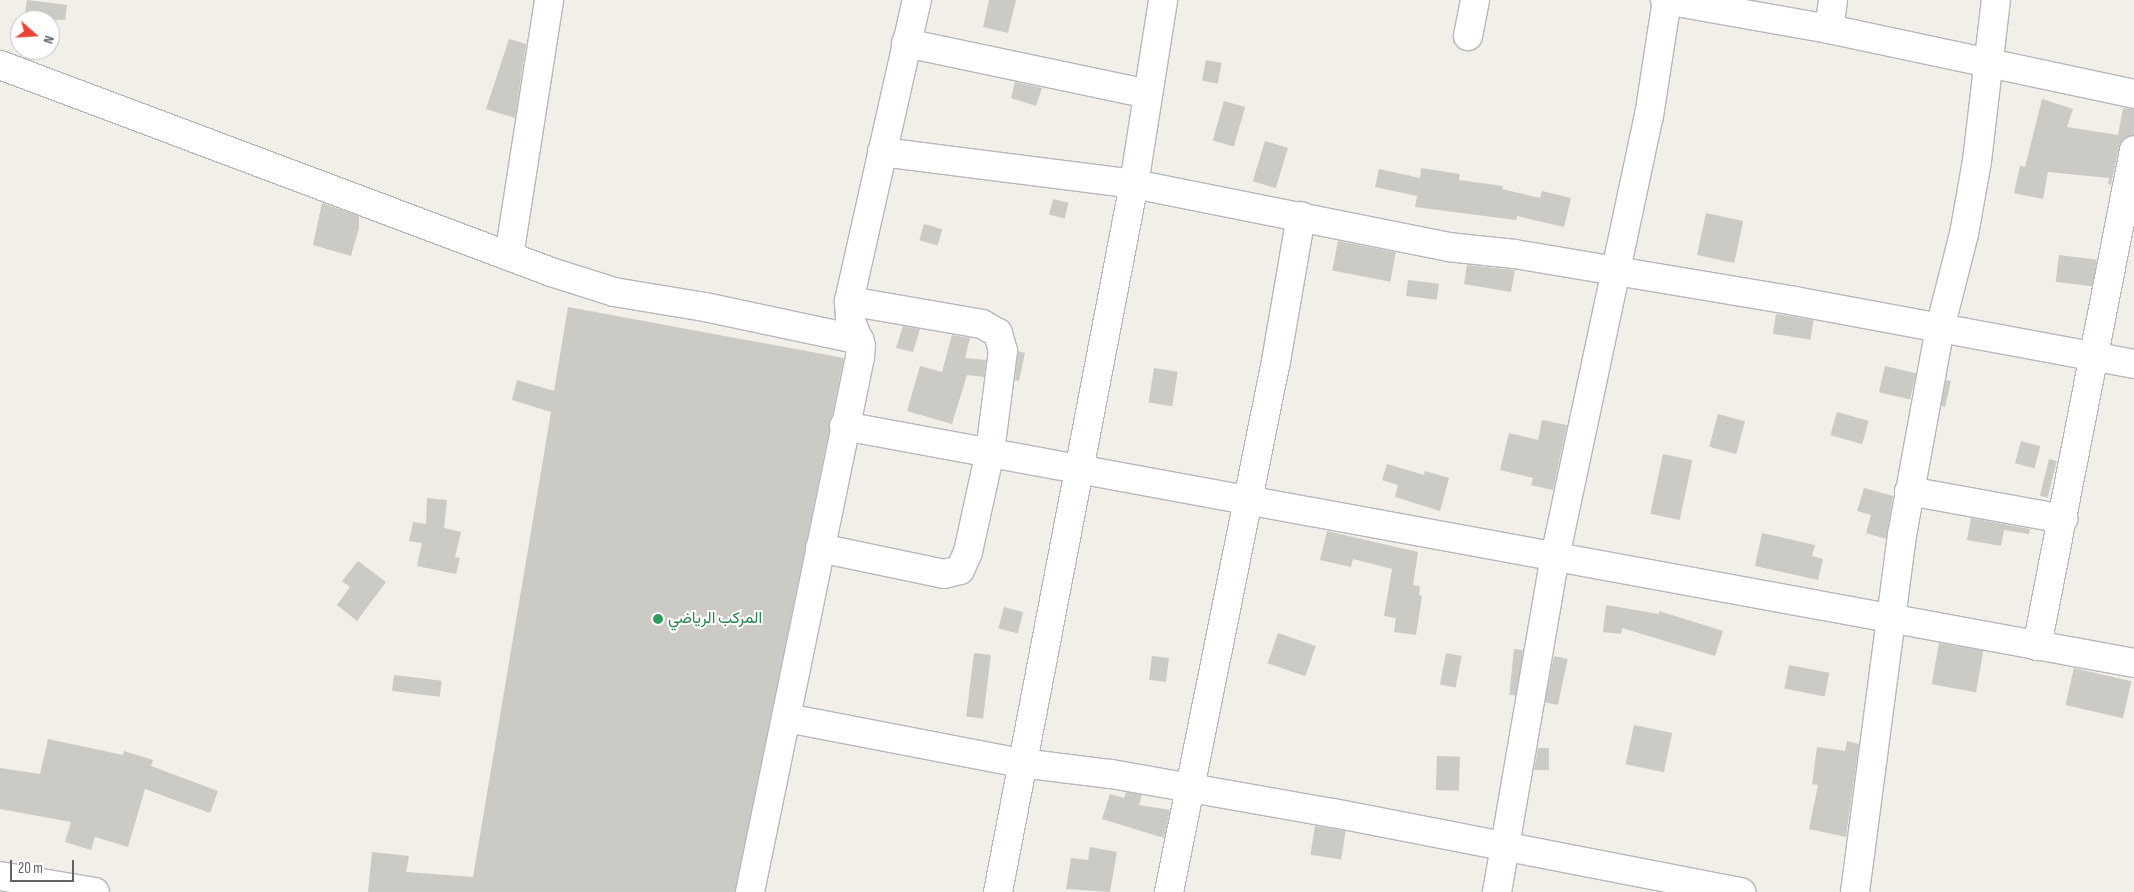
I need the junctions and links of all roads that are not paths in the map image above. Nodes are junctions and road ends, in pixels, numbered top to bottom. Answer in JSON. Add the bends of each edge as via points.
{"nodes":[{"id":1,"x":549,"y":0,"type":"edge"},
{"id":2,"x":917,"y":0,"type":"edge"},
{"id":3,"x":1163,"y":0,"type":"edge"},
{"id":4,"x":1475,"y":0,"type":"edge"},
{"id":5,"x":1667,"y":0,"type":"edge"},
{"id":6,"x":1833,"y":0,"type":"edge"},
{"id":7,"x":1996,"y":0,"type":"edge"},
{"id":8,"x":1829,"y":29,"type":"junction"},
{"id":9,"x":1468,"y":36,"type":"dead end"},
{"id":10,"x":906,"y":43,"type":"junction"},
{"id":11,"x":0,"y":65,"type":"edge"},
{"id":12,"x":1988,"y":65,"type":"junction"},
{"id":13,"x":1148,"y":94,"type":"junction"},
{"id":14,"x":2134,"y":94,"type":"edge"},
{"id":15,"x":2134,"y":150,"type":"edge"},
{"id":16,"x":882,"y":152,"type":"junction"},
{"id":17,"x":1134,"y":184,"type":"junction"},
{"id":18,"x":1301,"y":216,"type":"junction"},
{"id":19,"x":509,"y":256,"type":"junction"},
{"id":20,"x":1616,"y":273,"type":"junction"},
{"id":21,"x":849,"y":301,"type":"junction"},
{"id":22,"x":1940,"y":328,"type":"junction"},
{"id":23,"x":860,"y":340,"type":"junction"},
{"id":24,"x":2093,"y":358,"type":"junction"},
{"id":25,"x":2134,"y":364,"type":"edge"},
{"id":26,"x":844,"y":426,"type":"junction"},
{"id":27,"x":990,"y":452,"type":"junction"},
{"id":28,"x":1079,"y":471,"type":"junction"},
{"id":29,"x":1909,"y":491,"type":"junction"},
{"id":30,"x":1248,"y":500,"type":"junction"},
{"id":31,"x":2063,"y":520,"type":"junction"},
{"id":32,"x":820,"y":548,"type":"junction"},
{"id":33,"x":1555,"y":557,"type":"junction"},
{"id":34,"x":1892,"y":619,"type":"junction"},
{"id":35,"x":2037,"y":646,"type":"junction"},
{"id":36,"x":2134,"y":662,"type":"edge"},
{"id":37,"x":787,"y":718,"type":"junction"},
{"id":38,"x":1021,"y":763,"type":"junction"},
{"id":39,"x":1191,"y":788,"type":"junction"},
{"id":40,"x":1505,"y":847,"type":"junction"},
{"id":41,"x":0,"y":876,"type":"edge"},
{"id":42,"x":94,"y":892,"type":"edge"},
{"id":43,"x":750,"y":892,"type":"edge"},
{"id":44,"x":998,"y":892,"type":"edge"},
{"id":45,"x":1170,"y":892,"type":"edge"},
{"id":46,"x":1497,"y":892,"type":"edge"},
{"id":47,"x":1741,"y":892,"type":"edge"},
{"id":48,"x":1855,"y":892,"type":"edge"}],
"edges":[{"from":1,"to":19,"type":"street"},
{"from":2,"to":10,"type":"street"},
{"from":3,"to":13,"type":"street"},
{"from":4,"to":9,"type":"street"},
{"from":5,"to":8,"type":"street"},
{"from":5,"to":20,"type":"street","via":[[1649,116]]},
{"from":6,"to":8,"type":"street"},
{"from":7,"to":12,"type":"street"},
{"from":8,"to":12,"type":"street"},
{"from":10,"to":13,"type":"street"},
{"from":10,"to":16,"type":"street"},
{"from":11,"to":19,"type":"street"},
{"from":12,"to":14,"type":"street"},
{"from":12,"to":22,"type":"street","via":[[1964,234]]},
{"from":13,"to":17,"type":"street"},
{"from":15,"to":24,"type":"street"},
{"from":16,"to":17,"type":"street"},
{"from":16,"to":21,"type":"street"},
{"from":17,"to":18,"type":"street"},
{"from":17,"to":28,"type":"street"},
{"from":18,"to":20,"type":"street","via":[[1448,247],[1515,254]]},
{"from":18,"to":30,"type":"street"},
{"from":19,"to":23,"type":"street","via":[[614,292],[705,307]]},
{"from":20,"to":22,"type":"street"},
{"from":20,"to":33,"type":"street"},
{"from":21,"to":23,"type":"street","via":[[850,319]]},
{"from":21,"to":27,"type":"street","via":[[992,328],[1002,342],[1003,351]]},
{"from":22,"to":24,"type":"street"},
{"from":22,"to":29,"type":"street"},
{"from":23,"to":26,"type":"street","via":[[860,357]]},
{"from":24,"to":25,"type":"street"},
{"from":24,"to":31,"type":"street"},
{"from":26,"to":27,"type":"street"},
{"from":26,"to":32,"type":"street"},
{"from":27,"to":28,"type":"street"},
{"from":27,"to":32,"type":"street","via":[[968,552],[960,570],[954,574]]},
{"from":28,"to":30,"type":"street"},
{"from":28,"to":38,"type":"street"},
{"from":29,"to":31,"type":"street"},
{"from":29,"to":34,"type":"street"},
{"from":30,"to":33,"type":"street"},
{"from":30,"to":39,"type":"street"},
{"from":31,"to":35,"type":"street"},
{"from":32,"to":37,"type":"street"},
{"from":33,"to":34,"type":"street"},
{"from":33,"to":40,"type":"street"},
{"from":34,"to":35,"type":"street"},
{"from":34,"to":48,"type":"street"},
{"from":35,"to":36,"type":"street"},
{"from":37,"to":38,"type":"street"},
{"from":37,"to":43,"type":"street"},
{"from":38,"to":39,"type":"street"},
{"from":38,"to":44,"type":"street"},
{"from":39,"to":40,"type":"street"},
{"from":39,"to":45,"type":"street"},
{"from":40,"to":46,"type":"street"},
{"from":40,"to":47,"type":"street"},
{"from":41,"to":42,"type":"street"}]}
